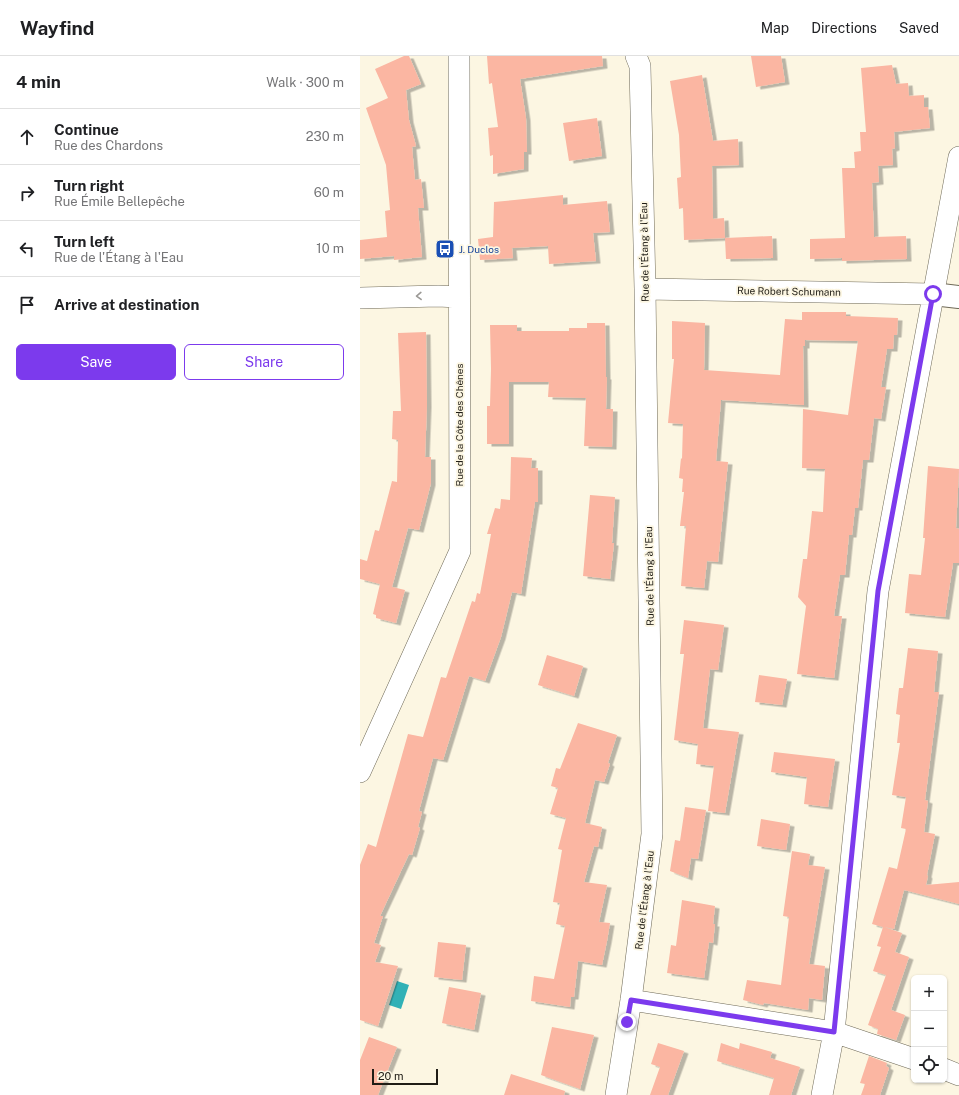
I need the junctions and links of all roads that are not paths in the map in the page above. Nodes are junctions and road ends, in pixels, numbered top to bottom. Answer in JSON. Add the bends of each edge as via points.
{"nodes":[{"id":1,"x":459,"y":56,"type":"edge"},
{"id":2,"x":636,"y":56,"type":"edge"},
{"id":3,"x":959,"y":157,"type":"edge"},
{"id":4,"x":645,"y":289,"type":"junction"},
{"id":5,"x":933,"y":294,"type":"junction"},
{"id":6,"x":458,"y":297,"type":"junction"},
{"id":7,"x":360,"y":298,"type":"edge"},
{"id":8,"x":959,"y":298,"type":"edge"},
{"id":9,"x":360,"y":772,"type":"edge"},
{"id":10,"x":631,"y":1000,"type":"junction"},
{"id":11,"x":834,"y":1032,"type":"junction"},
{"id":12,"x":911,"y":1058,"type":"edge"},
{"id":13,"x":947,"y":1071,"type":"edge"},
{"id":14,"x":959,"y":1075,"type":"edge"},
{"id":15,"x":616,"y":1095,"type":"edge"},
{"id":16,"x":822,"y":1095,"type":"edge"}],
"edges":[{"from":1,"to":6,"type":"street","name":"Rue de la Côte des Chênes"},
{"from":2,"to":4,"type":"street","name":"Rue de l'Étang à l'Eau","via":[[640,66]]},
{"from":3,"to":5,"type":"street"},
{"from":4,"to":5,"type":"street","name":"Rue Robert Schumann"},
{"from":4,"to":10,"type":"street","name":"Rue de l'Étang à l'Eau","via":[[652,834]]},
{"from":5,"to":8,"type":"street"},
{"from":5,"to":11,"type":"street","via":[[878,591]]},
{"from":6,"to":7,"type":"street","one_way":true},
{"from":6,"to":9,"type":"street","name":"Rue de la Côte des Chênes","via":[[460,551]]},
{"from":10,"to":11,"type":"street"},
{"from":10,"to":15,"type":"street","name":"Rue de l'Étang à l'Eau"},
{"from":11,"to":12,"type":"street"},
{"from":11,"to":16,"type":"street"},
{"from":13,"to":14,"type":"street"}]}
